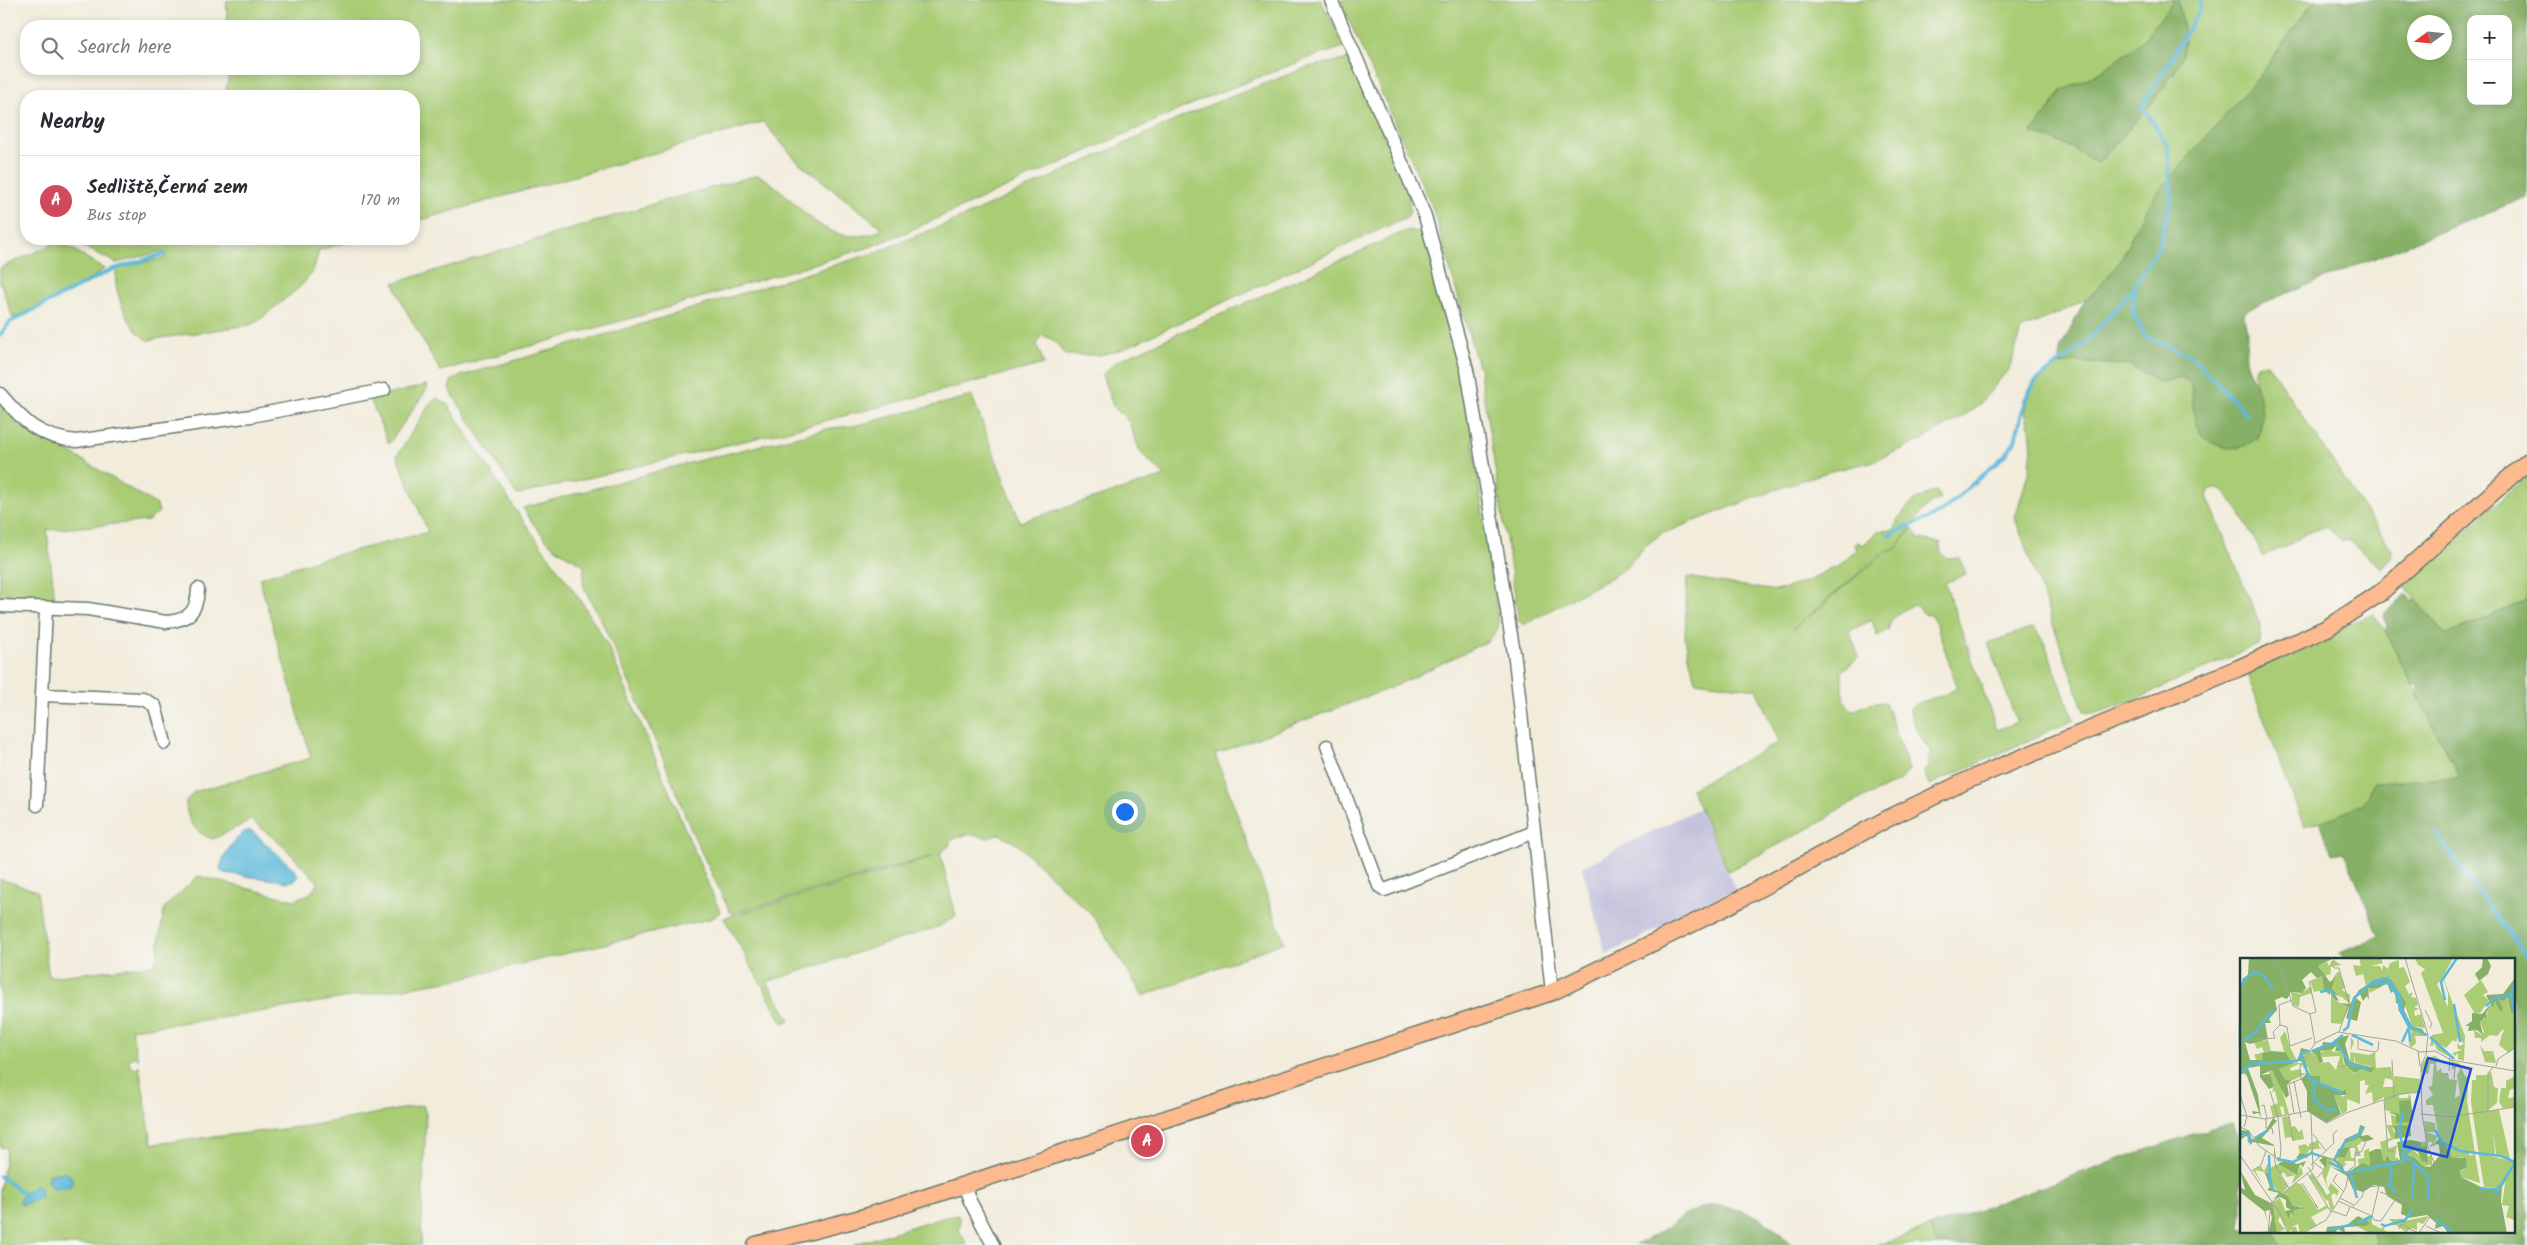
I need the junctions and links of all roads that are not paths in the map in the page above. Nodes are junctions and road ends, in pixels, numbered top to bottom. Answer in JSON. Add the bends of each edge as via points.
{"nodes":[{"id":1,"x":1331,"y":0,"type":"edge"},
{"id":2,"x":384,"y":390,"type":"dead end"},
{"id":3,"x":0,"y":394,"type":"edge"},
{"id":4,"x":2527,"y":462,"type":"edge"},
{"id":5,"x":198,"y":589,"type":"dead end"},
{"id":6,"x":0,"y":606,"type":"edge"},
{"id":7,"x":46,"y":608,"type":"junction"},
{"id":8,"x":43,"y":695,"type":"junction"},
{"id":9,"x":165,"y":744,"type":"dead end"},
{"id":10,"x":1327,"y":746,"type":"dead end"},
{"id":11,"x":37,"y":805,"type":"dead end"},
{"id":12,"x":1534,"y":832,"type":"junction"},
{"id":13,"x":1552,"y":992,"type":"junction"},
{"id":14,"x":964,"y":1185,"type":"junction"},
{"id":15,"x":756,"y":1245,"type":"edge"},
{"id":16,"x":993,"y":1245,"type":"edge"}],
"edges":[{"from":1,"to":12,"type":"street","via":[[1426,216],[1467,370],[1507,606]]},
{"from":2,"to":3,"type":"street","via":[[251,416],[76,441],[55,439],[39,432],[24,422]]},
{"from":4,"to":13,"type":"main road","via":[[2380,593],[2327,628],[2239,668],[1968,780],[1887,819],[1650,946]]},
{"from":5,"to":7,"type":"street","via":[[198,604],[189,616],[176,621]]},
{"from":6,"to":7,"type":"street"},
{"from":7,"to":8,"type":"street"},
{"from":8,"to":9,"type":"street","via":[[143,699],[155,706]]},
{"from":8,"to":11,"type":"street"},
{"from":10,"to":12,"type":"street","via":[[1380,886],[1385,890]]},
{"from":12,"to":13,"type":"street"},
{"from":13,"to":14,"type":"main road"},
{"from":14,"to":15,"type":"main road","via":[[818,1230]]},
{"from":14,"to":16,"type":"street"}]}
